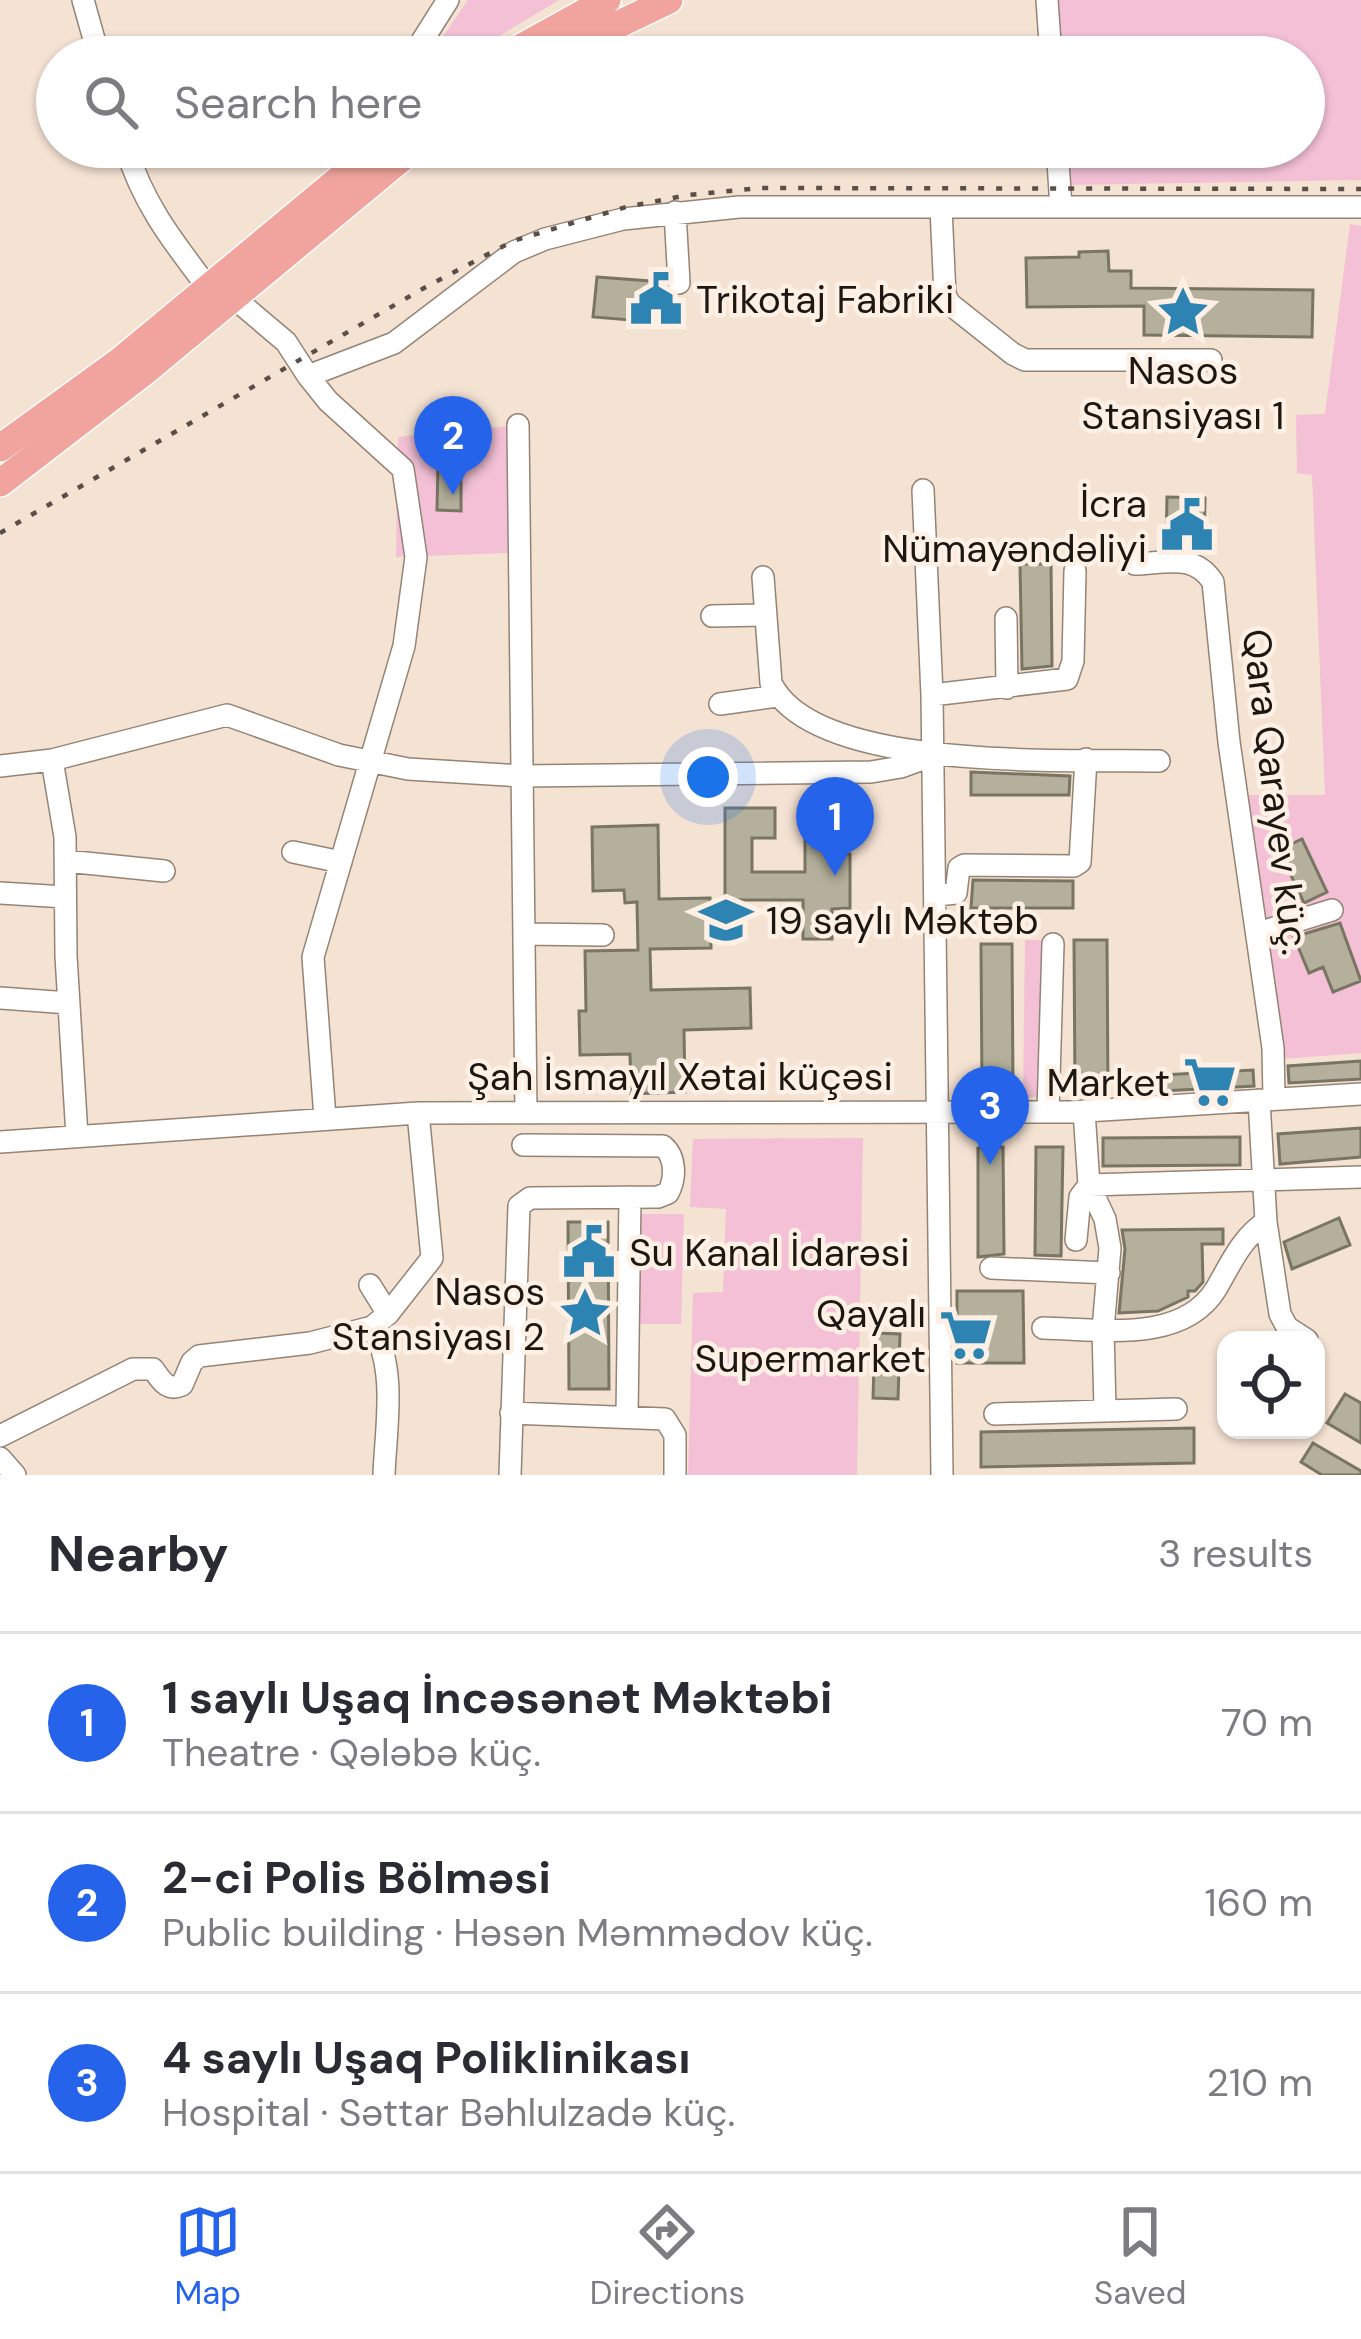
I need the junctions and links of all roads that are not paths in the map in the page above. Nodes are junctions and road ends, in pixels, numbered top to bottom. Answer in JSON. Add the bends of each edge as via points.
{"nodes":[{"id":1,"x":83,"y":0,"type":"edge"},
{"id":2,"x":608,"y":0,"type":"edge"},
{"id":3,"x":669,"y":0,"type":"edge"},
{"id":4,"x":1047,"y":0,"type":"edge"},
{"id":5,"x":436,"y":6,"type":"edge"},
{"id":6,"x":94,"y":36,"type":"edge"},
{"id":7,"x":422,"y":36,"type":"edge"},
{"id":8,"x":542,"y":36,"type":"edge"},
{"id":9,"x":594,"y":36,"type":"edge"},
{"id":10,"x":1050,"y":36,"type":"edge"},
{"id":11,"x":132,"y":168,"type":"edge"},
{"id":12,"x":356,"y":168,"type":"edge"},
{"id":13,"x":387,"y":168,"type":"edge"},
{"id":14,"x":1058,"y":168,"type":"edge"},
{"id":15,"x":1061,"y":207,"type":"junction"},
{"id":16,"x":1361,"y":207,"type":"edge"},
{"id":17,"x":941,"y":208,"type":"junction"},
{"id":18,"x":675,"y":212,"type":"junction"},
{"id":19,"x":679,"y":283,"type":"dead end"},
{"id":20,"x":221,"y":293,"type":"junction"},
{"id":21,"x":1211,"y":360,"type":"dead end"},
{"id":22,"x":308,"y":376,"type":"junction"},
{"id":23,"x":518,"y":425,"type":"dead end"},
{"id":24,"x":0,"y":448,"type":"edge"},
{"id":25,"x":0,"y":483,"type":"edge"},
{"id":26,"x":923,"y":490,"type":"dead end"},
{"id":27,"x":1135,"y":564,"type":"dead end"},
{"id":28,"x":1075,"y":571,"type":"dead end"},
{"id":29,"x":763,"y":577,"type":"dead end"},
{"id":30,"x":765,"y":615,"type":"junction"},
{"id":31,"x":712,"y":616,"type":"dead end"},
{"id":32,"x":1006,"y":618,"type":"dead end"},
{"id":33,"x":1007,"y":688,"type":"junction"},
{"id":34,"x":932,"y":695,"type":"junction"},
{"id":35,"x":777,"y":697,"type":"junction"},
{"id":36,"x":720,"y":704,"type":"dead end"},
{"id":37,"x":934,"y":755,"type":"junction"},
{"id":38,"x":1086,"y":759,"type":"junction"},
{"id":39,"x":52,"y":760,"type":"junction"},
{"id":40,"x":1159,"y":760,"type":"dead end"},
{"id":41,"x":372,"y":764,"type":"junction"},
{"id":42,"x":0,"y":766,"type":"edge"},
{"id":43,"x":522,"y":776,"type":"junction"},
{"id":44,"x":293,"y":852,"type":"dead end"},
{"id":45,"x":65,"y":861,"type":"junction"},
{"id":46,"x":341,"y":862,"type":"junction"},
{"id":47,"x":164,"y":871,"type":"dead end"},
{"id":48,"x":0,"y":893,"type":"edge"},
{"id":49,"x":937,"y":895,"type":"junction"},
{"id":50,"x":65,"y":897,"type":"junction"},
{"id":51,"x":1332,"y":910,"type":"dead end"},
{"id":52,"x":1258,"y":933,"type":"junction"},
{"id":53,"x":524,"y":934,"type":"junction"},
{"id":54,"x":604,"y":934,"type":"dead end"},
{"id":55,"x":1053,"y":944,"type":"dead end"},
{"id":56,"x":0,"y":998,"type":"edge"},
{"id":57,"x":69,"y":1003,"type":"junction"},
{"id":58,"x":1361,"y":1094,"type":"edge"},
{"id":59,"x":1266,"y":1099,"type":"junction"},
{"id":60,"x":526,"y":1112,"type":"junction"},
{"id":61,"x":590,"y":1112,"type":"junction"},
{"id":62,"x":936,"y":1112,"type":"junction"},
{"id":63,"x":1048,"y":1112,"type":"junction"},
{"id":64,"x":1084,"y":1112,"type":"junction"},
{"id":65,"x":418,"y":1114,"type":"junction"},
{"id":66,"x":325,"y":1118,"type":"junction"},
{"id":67,"x":77,"y":1136,"type":"junction"},
{"id":68,"x":0,"y":1142,"type":"edge"},
{"id":69,"x":523,"y":1145,"type":"dead end"},
{"id":70,"x":590,"y":1145,"type":"junction"},
{"id":71,"x":1361,"y":1177,"type":"edge"},
{"id":72,"x":1262,"y":1182,"type":"junction"},
{"id":73,"x":1089,"y":1185,"type":"junction"},
{"id":74,"x":630,"y":1197,"type":"junction"},
{"id":75,"x":1266,"y":1222,"type":"junction"},
{"id":76,"x":1076,"y":1240,"type":"dead end"},
{"id":77,"x":991,"y":1268,"type":"dead end"},
{"id":78,"x":1109,"y":1274,"type":"junction"},
{"id":79,"x":370,"y":1285,"type":"dead end"},
{"id":80,"x":380,"y":1320,"type":"junction"},
{"id":81,"x":1042,"y":1328,"type":"dead end"},
{"id":82,"x":1103,"y":1329,"type":"junction"},
{"id":83,"x":1293,"y":1331,"type":"edge"},
{"id":84,"x":1175,"y":1409,"type":"dead end"},
{"id":85,"x":1105,"y":1410,"type":"junction"},
{"id":86,"x":511,"y":1413,"type":"junction"},
{"id":87,"x":995,"y":1414,"type":"dead end"},
{"id":88,"x":627,"y":1416,"type":"junction"},
{"id":89,"x":0,"y":1436,"type":"edge"},
{"id":90,"x":0,"y":1458,"type":"edge"},
{"id":91,"x":384,"y":1474,"type":"edge"},
{"id":92,"x":14,"y":1475,"type":"edge"},
{"id":93,"x":510,"y":1475,"type":"edge"},
{"id":94,"x":675,"y":1475,"type":"edge"},
{"id":95,"x":942,"y":1475,"type":"edge"}],
"edges":[{"from":1,"to":6,"type":"street"},
{"from":2,"to":8,"type":"main road"},
{"from":3,"to":9,"type":"main road"},
{"from":4,"to":10,"type":"street"},
{"from":5,"to":7,"type":"street"},
{"from":11,"to":20,"type":"street","via":[[143,198]]},
{"from":12,"to":20,"type":"main road"},
{"from":13,"to":20,"type":"main road"},
{"from":14,"to":15,"type":"street"},
{"from":15,"to":16,"type":"street"},
{"from":15,"to":17,"type":"street"},
{"from":17,"to":18,"type":"street"},
{"from":17,"to":21,"type":"street","via":[[945,295],[1012,354]]},
{"from":18,"to":19,"type":"street"},
{"from":18,"to":22,"type":"street","via":[[573,231],[514,252],[394,343]]},
{"from":20,"to":22,"type":"street","via":[[286,342]]},
{"from":20,"to":24,"type":"main road"},
{"from":20,"to":25,"type":"main road","via":[[145,372]]},
{"from":22,"to":41,"type":"street","via":[[404,469],[416,557],[411,617]]},
{"from":23,"to":43,"type":"street"},
{"from":26,"to":34,"type":"street"},
{"from":27,"to":52,"type":"street","name":"Qara Qarayev küç.","via":[[1191,562],[1213,582]]},
{"from":28,"to":33,"type":"street","via":[[1071,674],[1060,683]]},
{"from":29,"to":30,"type":"street"},
{"from":30,"to":31,"type":"street"},
{"from":30,"to":35,"type":"street"},
{"from":32,"to":33,"type":"street"},
{"from":33,"to":34,"type":"street"},
{"from":34,"to":37,"type":"street"},
{"from":35,"to":36,"type":"street"},
{"from":35,"to":37,"type":"street","via":[[852,737]]},
{"from":37,"to":38,"type":"street"},
{"from":37,"to":43,"type":"street","via":[[871,772]]},
{"from":37,"to":49,"type":"street"},
{"from":38,"to":40,"type":"street"},
{"from":38,"to":49,"type":"street","via":[[1080,862],[964,865],[956,893]]},
{"from":39,"to":41,"type":"street","via":[[227,715]]},
{"from":39,"to":42,"type":"street"},
{"from":39,"to":45,"type":"street"},
{"from":41,"to":43,"type":"street"},
{"from":41,"to":46,"type":"street"},
{"from":43,"to":53,"type":"street"},
{"from":44,"to":46,"type":"street"},
{"from":45,"to":47,"type":"street"},
{"from":45,"to":50,"type":"street"},
{"from":46,"to":66,"type":"street","via":[[313,957]]},
{"from":48,"to":50,"type":"street"},
{"from":49,"to":62,"type":"street"},
{"from":50,"to":57,"type":"street"},
{"from":51,"to":52,"type":"street"},
{"from":52,"to":59,"type":"street","name":"Qara Qarayev küç.","via":[[1273,1048]]},
{"from":53,"to":54,"type":"street"},
{"from":53,"to":60,"type":"street"},
{"from":55,"to":63,"type":"street"},
{"from":56,"to":57,"type":"street"},
{"from":57,"to":67,"type":"street"},
{"from":58,"to":59,"type":"street","name":"Şah İsmayıl Xətai küçəsi"},
{"from":59,"to":64,"type":"street","name":"Şah İsmayıl Xətai küçəsi"},
{"from":59,"to":72,"type":"street","name":"Qara Qarayev küç."},
{"from":60,"to":61,"type":"street","name":"Şah İsmayıl Xətai küçəsi"},
{"from":60,"to":65,"type":"street","name":"Şah İsmayıl Xətai küçəsi"},
{"from":61,"to":62,"type":"street","name":"Şah İsmayıl Xətai küçəsi"},
{"from":61,"to":70,"type":"street"},
{"from":62,"to":63,"type":"street","name":"Şah İsmayıl Xətai küçəsi"},
{"from":62,"to":95,"type":"street"},
{"from":63,"to":64,"type":"street","name":"Şah İsmayıl Xətai küçəsi"},
{"from":64,"to":73,"type":"street"},
{"from":65,"to":66,"type":"street","name":"Şah İsmayıl Xətai küçəsi"},
{"from":65,"to":80,"type":"street","via":[[432,1258]]},
{"from":66,"to":67,"type":"street","name":"Şah İsmayıl Xətai küçəsi"},
{"from":67,"to":68,"type":"street","name":"Şah İsmayıl Xətai küçəsi"},
{"from":69,"to":70,"type":"street"},
{"from":70,"to":74,"type":"street","via":[[669,1151],[668,1192]]},
{"from":71,"to":72,"type":"street"},
{"from":72,"to":73,"type":"street"},
{"from":72,"to":75,"type":"street","name":"Qara Qarayev küç."},
{"from":73,"to":76,"type":"street"},
{"from":73,"to":78,"type":"street","via":[[1108,1232]]},
{"from":74,"to":86,"type":"street","via":[[530,1198],[519,1206]]},
{"from":74,"to":88,"type":"street"},
{"from":75,"to":82,"type":"street","via":[[1195,1315]]},
{"from":75,"to":83,"type":"street","name":"Qara Qarayev küç.","via":[[1280,1314]]},
{"from":77,"to":78,"type":"street"},
{"from":78,"to":82,"type":"street"},
{"from":79,"to":80,"type":"street"},
{"from":80,"to":89,"type":"street","via":[[310,1343],[199,1357],[176,1388],[146,1366],[133,1369]]},
{"from":80,"to":91,"type":"street"},
{"from":81,"to":82,"type":"street"},
{"from":82,"to":85,"type":"street"},
{"from":84,"to":85,"type":"street"},
{"from":85,"to":87,"type":"street"},
{"from":86,"to":88,"type":"street"},
{"from":86,"to":93,"type":"street"},
{"from":88,"to":94,"type":"street","via":[[672,1426]]},
{"from":90,"to":92,"type":"street"}]}
